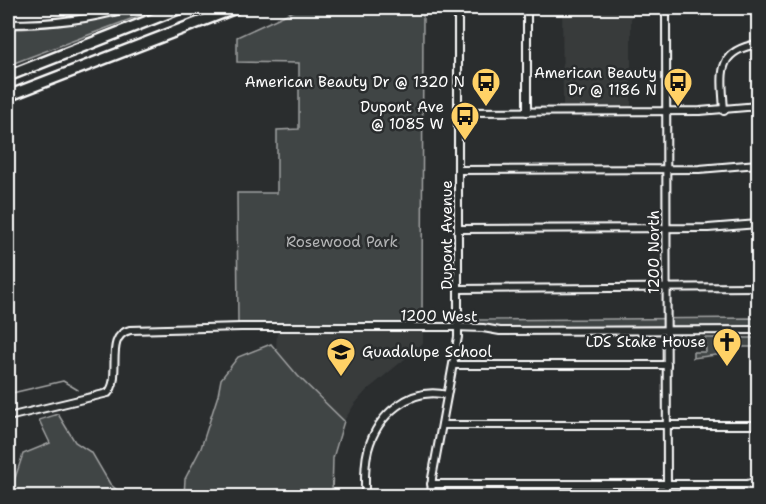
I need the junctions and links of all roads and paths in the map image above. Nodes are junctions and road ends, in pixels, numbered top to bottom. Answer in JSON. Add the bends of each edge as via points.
{"nodes":[{"id":1,"x":129,"y":8,"type":"edge"},
{"id":2,"x":181,"y":8,"type":"edge"},
{"id":3,"x":236,"y":8,"type":"edge"},
{"id":4,"x":458,"y":8,"type":"edge"},
{"id":5,"x":527,"y":8,"type":"edge"},
{"id":6,"x":666,"y":8,"type":"edge"},
{"id":7,"x":8,"y":24,"type":"edge"},
{"id":8,"x":759,"y":45,"type":"edge"},
{"id":9,"x":8,"y":76,"type":"edge"},
{"id":10,"x":8,"y":96,"type":"edge"},
{"id":11,"x":759,"y":106,"type":"edge"},
{"id":12,"x":724,"y":111,"type":"junction"},
{"id":13,"x":459,"y":112,"type":"junction"},
{"id":14,"x":527,"y":112,"type":"junction"},
{"id":15,"x":666,"y":112,"type":"junction"},
{"id":16,"x":759,"y":164,"type":"edge"},
{"id":17,"x":666,"y":169,"type":"junction"},
{"id":18,"x":459,"y":170,"type":"junction"},
{"id":19,"x":759,"y":224,"type":"edge"},
{"id":20,"x":666,"y":228,"type":"junction"},
{"id":21,"x":459,"y":229,"type":"junction"},
{"id":22,"x":759,"y":287,"type":"edge"},
{"id":23,"x":666,"y":288,"type":"junction"},
{"id":24,"x":459,"y":289,"type":"junction"},
{"id":25,"x":459,"y":327,"type":"junction"},
{"id":26,"x":666,"y":329,"type":"junction"},
{"id":27,"x":759,"y":330,"type":"edge"},
{"id":28,"x":453,"y":365,"type":"junction"},
{"id":29,"x":667,"y":365,"type":"junction"},
{"id":30,"x":447,"y":395,"type":"junction"},
{"id":31,"x":8,"y":417,"type":"edge"},
{"id":32,"x":667,"y":424,"type":"junction"},
{"id":33,"x":442,"y":425,"type":"junction"},
{"id":34,"x":759,"y":425,"type":"edge"},
{"id":35,"x":759,"y":481,"type":"edge"},
{"id":36,"x":431,"y":484,"type":"junction"},
{"id":37,"x":667,"y":484,"type":"junction"},
{"id":38,"x":365,"y":496,"type":"edge"},
{"id":39,"x":431,"y":496,"type":"edge"},
{"id":40,"x":667,"y":496,"type":"edge"}],
"edges":[{"from":1,"to":7,"type":"street","via":[[45,24]]},
{"from":2,"to":9,"type":"highway"},
{"from":3,"to":10,"type":"highway"},
{"from":4,"to":13,"type":"street","name":"Dupont Avenue"},
{"from":5,"to":14,"type":"street"},
{"from":6,"to":15,"type":"street","name":"1200 North"},
{"from":8,"to":12,"type":"street","via":[[739,48],[727,59]]},
{"from":11,"to":12,"type":"street"},
{"from":12,"to":15,"type":"street"},
{"from":13,"to":14,"type":"street"},
{"from":13,"to":18,"type":"street","name":"Dupont Avenue"},
{"from":14,"to":15,"type":"street"},
{"from":15,"to":17,"type":"street","name":"1200 North"},
{"from":16,"to":17,"type":"street"},
{"from":17,"to":18,"type":"street"},
{"from":17,"to":20,"type":"street","name":"1200 North"},
{"from":18,"to":21,"type":"street","name":"Dupont Avenue"},
{"from":19,"to":20,"type":"street"},
{"from":20,"to":21,"type":"street"},
{"from":20,"to":23,"type":"street","name":"1200 North"},
{"from":21,"to":24,"type":"street","name":"Dupont Avenue"},
{"from":22,"to":23,"type":"street"},
{"from":23,"to":24,"type":"street"},
{"from":23,"to":26,"type":"street","name":"1200 North"},
{"from":24,"to":25,"type":"street","name":"Dupont Avenue"},
{"from":25,"to":26,"type":"street","name":"1200 West","via":[[496,331]]},
{"from":25,"to":28,"type":"street","name":"Dupont Avenue"},
{"from":25,"to":31,"type":"street","name":"1200 West","via":[[130,330],[116,342],[114,382],[108,393]]},
{"from":26,"to":27,"type":"street","name":"1200 West"},
{"from":26,"to":29,"type":"street","name":"1200 North"},
{"from":28,"to":29,"type":"street"},
{"from":28,"to":30,"type":"street","name":"Dupont Avenue"},
{"from":29,"to":32,"type":"street","name":"1200 North"},
{"from":30,"to":33,"type":"street","name":"Dupont Avenue"},
{"from":30,"to":38,"type":"street","via":[[414,396],[387,415],[368,449]]},
{"from":32,"to":33,"type":"street"},
{"from":32,"to":34,"type":"street"},
{"from":32,"to":37,"type":"street","name":"1200 North"},
{"from":33,"to":36,"type":"street","name":"Dupont Avenue"},
{"from":35,"to":37,"type":"street"},
{"from":36,"to":37,"type":"street"},
{"from":36,"to":39,"type":"street","name":"Dupont Avenue"},
{"from":37,"to":40,"type":"street","name":"1200 North"}]}
